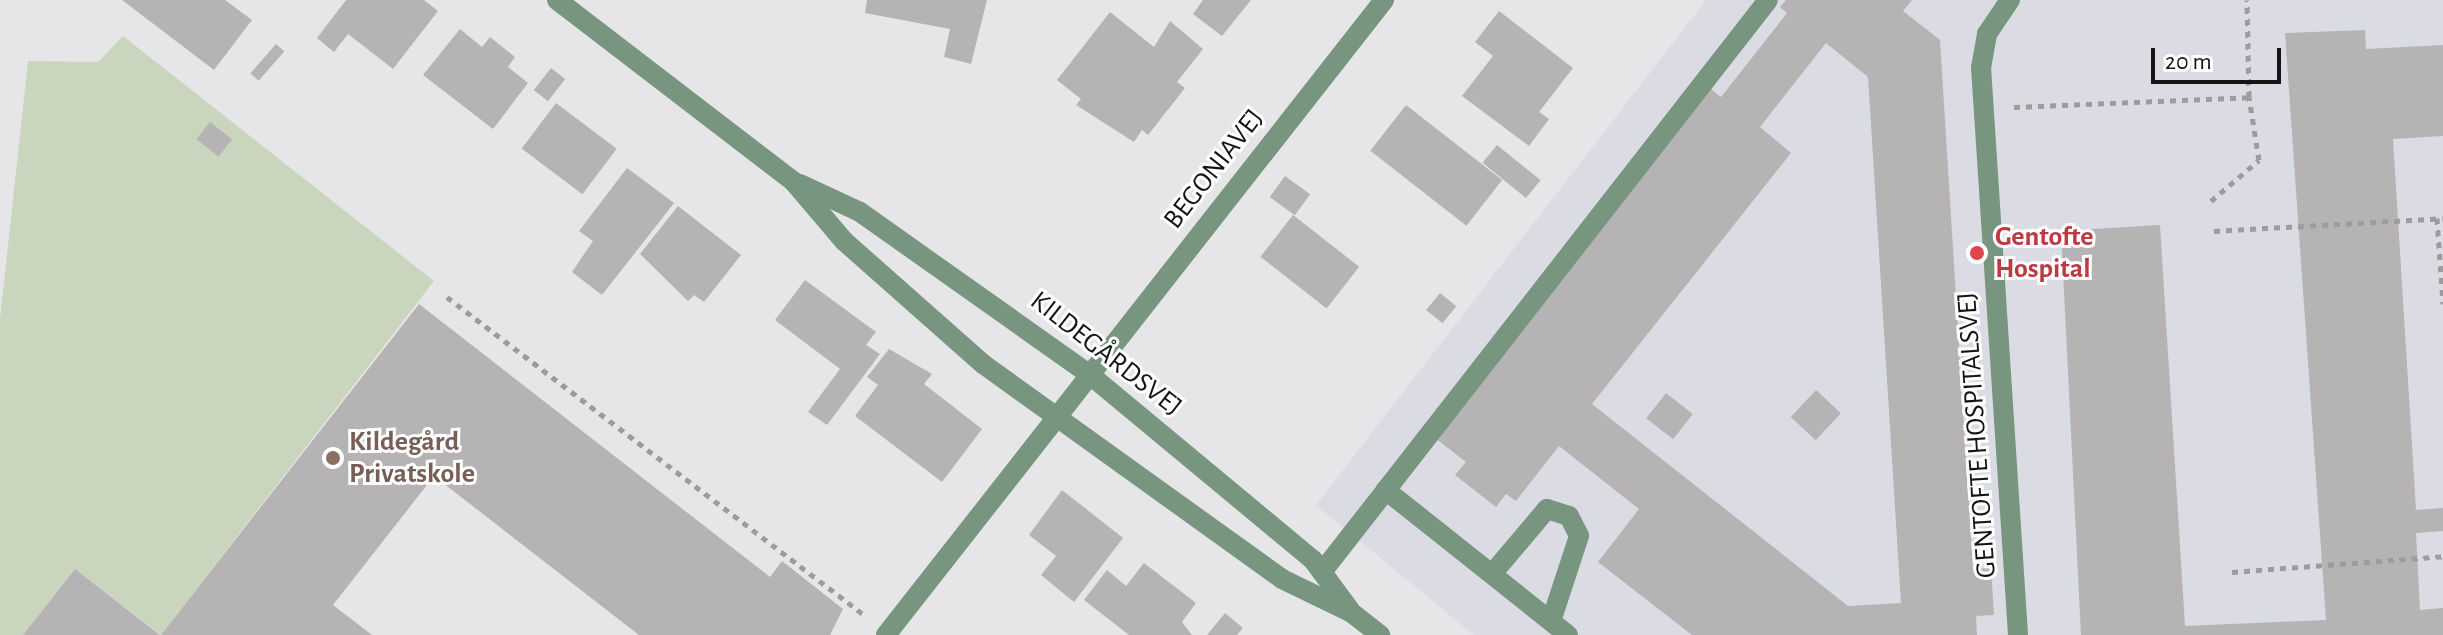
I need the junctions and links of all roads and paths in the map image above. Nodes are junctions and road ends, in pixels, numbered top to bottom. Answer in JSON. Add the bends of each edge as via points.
{"nodes":[{"id":1,"x":557,"y":0,"type":"edge"},
{"id":2,"x":1384,"y":0,"type":"edge"},
{"id":3,"x":1768,"y":0,"type":"edge"},
{"id":4,"x":2010,"y":0,"type":"edge"},
{"id":5,"x":2247,"y":0,"type":"edge"},
{"id":6,"x":2249,"y":97,"type":"junction"},
{"id":7,"x":1984,"y":108,"type":"junction"},
{"id":8,"x":793,"y":181,"type":"junction"},
{"id":9,"x":2211,"y":201,"type":"dead end"},
{"id":10,"x":2440,"y":218,"type":"edge"},
{"id":11,"x":2214,"y":231,"type":"dead end"},
{"id":12,"x":447,"y":297,"type":"dead end"},
{"id":13,"x":2443,"y":304,"type":"edge"},
{"id":14,"x":1089,"y":374,"type":"junction"},
{"id":15,"x":1055,"y":416,"type":"junction"},
{"id":16,"x":1386,"y":490,"type":"junction"},
{"id":17,"x":2443,"y":556,"type":"edge"},
{"id":18,"x":1322,"y":572,"type":"junction"},
{"id":19,"x":2232,"y":572,"type":"dead end"},
{"id":20,"x":1492,"y":574,"type":"junction"},
{"id":21,"x":1352,"y":613,"type":"junction"},
{"id":22,"x":1551,"y":621,"type":"junction"},
{"id":23,"x":886,"y":634,"type":"edge"},
{"id":24,"x":1380,"y":635,"type":"edge"},
{"id":25,"x":1568,"y":635,"type":"edge"},
{"id":26,"x":2018,"y":635,"type":"edge"}],
"edges":[{"from":1,"to":8,"type":"street","name":"KILDEGÅRDSVEJ"},
{"from":2,"to":14,"type":"street","name":"BEGONIAVEJ"},
{"from":3,"to":16,"type":"street"},
{"from":4,"to":7,"type":"street","name":"GENTOFTE HOSPITALSVEJ","via":[[1982,50]]},
{"from":5,"to":6,"type":"path"},
{"from":6,"to":7,"type":"path"},
{"from":6,"to":9,"type":"path","via":[[2259,160]]},
{"from":7,"to":26,"type":"street","name":"GENTOFTE HOSPITALSVEJ"},
{"from":8,"to":14,"type":"street","name":"KILDEGÅRDSVEJ","via":[[860,212]]},
{"from":8,"to":15,"type":"street","name":"KILDEGÅRDSVEJ","via":[[844,241],[983,364]]},
{"from":10,"to":11,"type":"path"},
{"from":10,"to":13,"type":"path"},
{"from":12,"to":23,"type":"path"},
{"from":14,"to":15,"type":"street","name":"BEGONIAVEJ"},
{"from":14,"to":18,"type":"street","name":"KILDEGÅRDSVEJ"},
{"from":15,"to":21,"type":"street","name":"KILDEGÅRDSVEJ","via":[[1282,579]]},
{"from":15,"to":23,"type":"street","name":"BEGONIAVEJ"},
{"from":16,"to":18,"type":"street"},
{"from":16,"to":20,"type":"street"},
{"from":17,"to":19,"type":"path"},
{"from":18,"to":21,"type":"street","name":"KILDEGÅRDSVEJ"},
{"from":20,"to":22,"type":"street"},
{"from":20,"to":22,"type":"street","via":[[1547,509],[1569,516],[1579,536]]},
{"from":21,"to":24,"type":"street","name":"KILDEGÅRDSVEJ"},
{"from":22,"to":25,"type":"street"}]}
